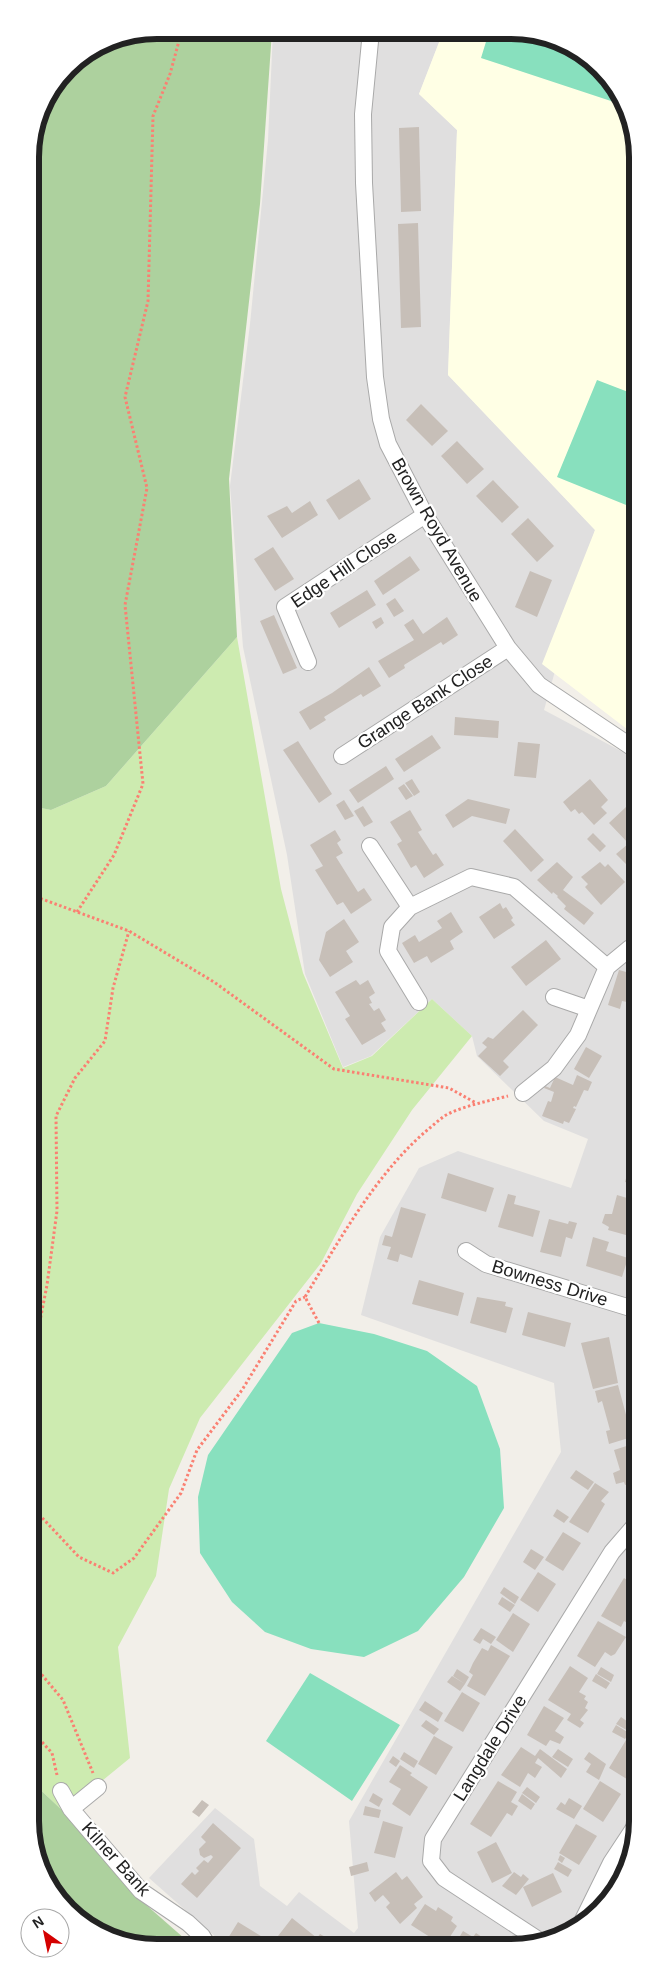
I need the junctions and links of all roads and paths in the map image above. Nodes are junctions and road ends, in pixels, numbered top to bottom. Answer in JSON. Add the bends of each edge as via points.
{"nodes":[{"id":1,"x":180,"y":39,"type":"edge"},
{"id":2,"x":370,"y":39,"type":"edge"},
{"id":3,"x":425,"y":515,"type":"junction"},
{"id":4,"x":508,"y":648,"type":"junction"},
{"id":5,"x":308,"y":662,"type":"dead end"},
{"id":6,"x":629,"y":745,"type":"edge"},
{"id":7,"x":342,"y":756,"type":"dead end"},
{"id":8,"x":370,"y":846,"type":"dead end"},
{"id":9,"x":39,"y":898,"type":"edge"},
{"id":10,"x":410,"y":907,"type":"junction"},
{"id":11,"x":76,"y":912,"type":"junction"},
{"id":12,"x":129,"y":931,"type":"junction"},
{"id":13,"x":629,"y":949,"type":"edge"},
{"id":14,"x":607,"y":967,"type":"junction"},
{"id":15,"x":554,"y":997,"type":"dead end"},
{"id":16,"x":418,"y":1002,"type":"dead end"},
{"id":17,"x":589,"y":1010,"type":"junction"},
{"id":18,"x":523,"y":1093,"type":"joint"},
{"id":19,"x":476,"y":1104,"type":"junction"},
{"id":20,"x":466,"y":1251,"type":"dead end"},
{"id":21,"x":305,"y":1297,"type":"junction"},
{"id":22,"x":629,"y":1308,"type":"edge"},
{"id":23,"x":319,"y":1323,"type":"dead end"},
{"id":24,"x":39,"y":1326,"type":"edge"},
{"id":25,"x":39,"y":1513,"type":"edge"},
{"id":26,"x":629,"y":1532,"type":"edge"},
{"id":27,"x":39,"y":1671,"type":"edge"},
{"id":28,"x":39,"y":1739,"type":"edge"},
{"id":29,"x":98,"y":1787,"type":"joint"},
{"id":30,"x":61,"y":1791,"type":"joint"},
{"id":31,"x":71,"y":1809,"type":"junction"},
{"id":32,"x":628,"y":1837,"type":"edge"},
{"id":33,"x":587,"y":1911,"type":"edge"},
{"id":34,"x":534,"y":1937,"type":"edge"},
{"id":35,"x":204,"y":1939,"type":"edge"}],
"edges":[{"from":1,"to":11,"type":"path","via":[[153,116],[148,301],[125,397],[147,488],[125,605],[143,784],[114,855]]},
{"from":2,"to":3,"type":"street","name":"Brown Royd Avenue","via":[[363,114],[375,377],[388,444]]},
{"from":3,"to":4,"type":"street","name":"Brown Royd Avenue"},
{"from":3,"to":5,"type":"street","name":"Edge Hill Close","via":[[286,607]]},
{"from":4,"to":6,"type":"street","name":"Brown Royd Avenue","via":[[539,685]]},
{"from":4,"to":7,"type":"street","name":"Grange Bank Close"},
{"from":8,"to":10,"type":"street"},
{"from":9,"to":11,"type":"path"},
{"from":10,"to":14,"type":"street","via":[[471,877],[514,887]]},
{"from":10,"to":16,"type":"street","via":[[392,927],[388,952]]},
{"from":11,"to":12,"type":"path"},
{"from":12,"to":19,"type":"path","via":[[214,982],[334,1069],[449,1088]]},
{"from":12,"to":24,"type":"path","via":[[113,988],[105,1041],[75,1078],[56,1116],[57,1211]]},
{"from":13,"to":14,"type":"street"},
{"from":14,"to":17,"type":"street"},
{"from":15,"to":17,"type":"street"},
{"from":17,"to":18,"type":"street","via":[[578,1036],[554,1068]]},
{"from":18,"to":19,"type":"path"},
{"from":19,"to":21,"type":"path","via":[[448,1114],[419,1137],[389,1169],[338,1242]]},
{"from":20,"to":22,"type":"street","name":"Bowness Drive","via":[[486,1264]]},
{"from":21,"to":23,"type":"path"},
{"from":21,"to":25,"type":"path","via":[[296,1301],[242,1390],[197,1450],[181,1493],[134,1558],[113,1573],[79,1557]]},
{"from":26,"to":34,"type":"street","name":"Langdale Drive","via":[[612,1552],[433,1839],[431,1861],[444,1878]]},
{"from":27,"to":29,"type":"path","via":[[63,1700]]},
{"from":28,"to":30,"type":"path","via":[[52,1753]]},
{"from":29,"to":31,"type":"street","name":"Kilner Bank"},
{"from":30,"to":31,"type":"street","name":"Kilner Bank"},
{"from":31,"to":35,"type":"street","name":"Kilner Bank","via":[[141,1891],[188,1923]]},
{"from":32,"to":33,"type":"street"}]}
